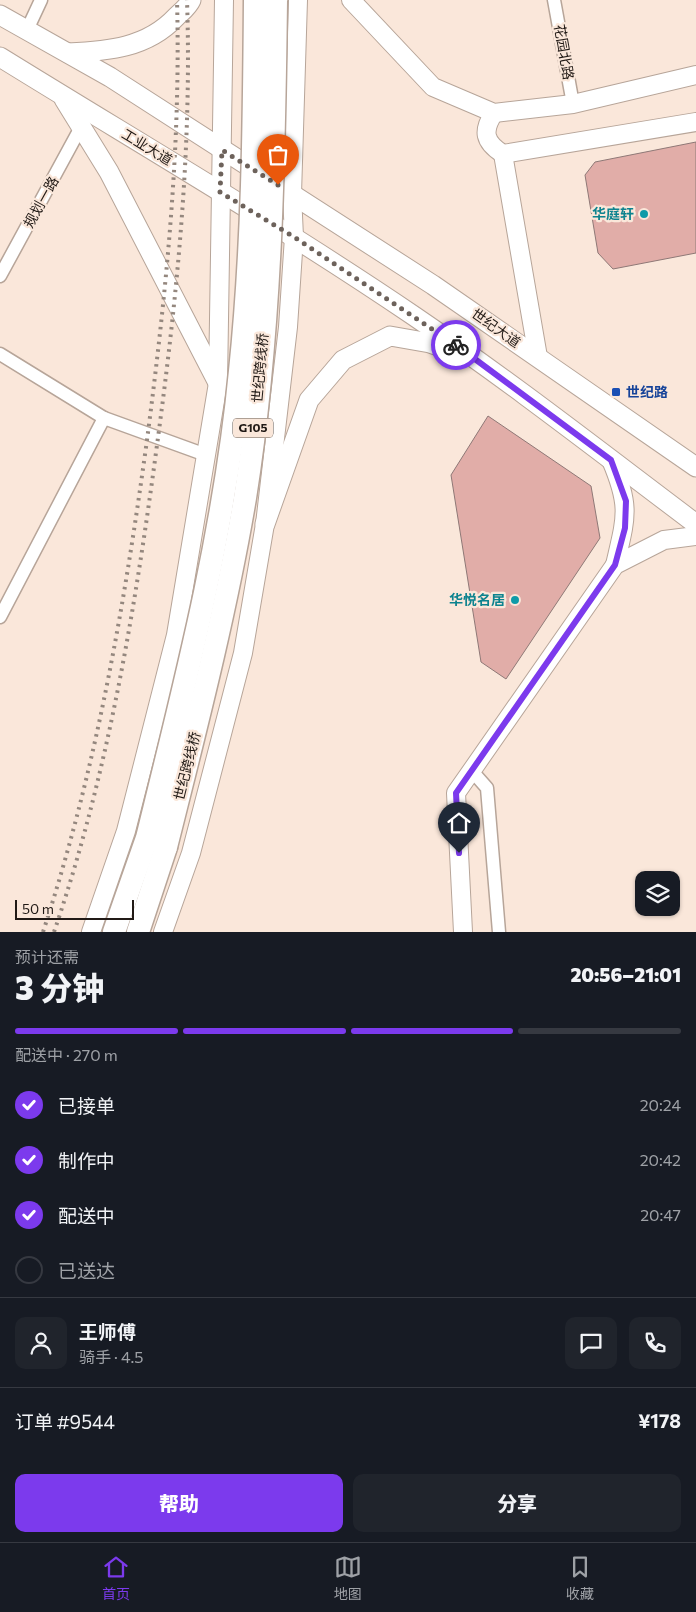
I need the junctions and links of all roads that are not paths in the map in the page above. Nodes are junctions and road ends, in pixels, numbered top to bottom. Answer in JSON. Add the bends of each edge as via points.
{"nodes":[{"id":1,"x":41,"y":0,"type":"edge"},
{"id":2,"x":192,"y":0,"type":"edge"},
{"id":3,"x":224,"y":0,"type":"edge"},
{"id":4,"x":255,"y":0,"type":"edge"},
{"id":5,"x":276,"y":0,"type":"edge"},
{"id":6,"x":298,"y":0,"type":"edge"},
{"id":7,"x":351,"y":0,"type":"edge"},
{"id":8,"x":554,"y":0,"type":"edge"},
{"id":9,"x":0,"y":15,"type":"edge"},
{"id":10,"x":27,"y":30,"type":"junction"},
{"id":11,"x":67,"y":52,"type":"junction"},
{"id":12,"x":0,"y":57,"type":"edge"},
{"id":13,"x":696,"y":75,"type":"edge"},
{"id":14,"x":62,"y":96,"type":"junction"},
{"id":15,"x":573,"y":104,"type":"junction"},
{"id":16,"x":494,"y":113,"type":"junction"},
{"id":17,"x":696,"y":122,"type":"edge"},
{"id":18,"x":81,"y":127,"type":"junction"},
{"id":19,"x":222,"y":150,"type":"junction"},
{"id":20,"x":503,"y":154,"type":"junction"},
{"id":21,"x":220,"y":192,"type":"junction"},
{"id":22,"x":292,"y":194,"type":"junction"},
{"id":23,"x":294,"y":237,"type":"junction"},
{"id":24,"x":0,"y":276,"type":"edge"},
{"id":25,"x":0,"y":354,"type":"edge"},
{"id":26,"x":538,"y":357,"type":"junction"},
{"id":27,"x":480,"y":361,"type":"junction"},
{"id":28,"x":218,"y":383,"type":"junction"},
{"id":29,"x":104,"y":418,"type":"junction"},
{"id":30,"x":206,"y":455,"type":"junction"},
{"id":31,"x":611,"y":460,"type":"junction"},
{"id":32,"x":696,"y":467,"type":"edge"},
{"id":33,"x":266,"y":524,"type":"junction"},
{"id":34,"x":696,"y":524,"type":"edge"},
{"id":35,"x":696,"y":536,"type":"edge"},
{"id":36,"x":615,"y":565,"type":"junction"},
{"id":37,"x":0,"y":617,"type":"edge"},
{"id":38,"x":472,"y":771,"type":"junction"},
{"id":39,"x":157,"y":843,"type":"junction"},
{"id":40,"x":91,"y":932,"type":"edge"},
{"id":41,"x":114,"y":932,"type":"edge"},
{"id":42,"x":138,"y":932,"type":"edge"},
{"id":43,"x":163,"y":932,"type":"edge"},
{"id":44,"x":463,"y":932,"type":"edge"},
{"id":45,"x":499,"y":932,"type":"edge"}],
"edges":[{"from":1,"to":10,"type":"street"},
{"from":2,"to":11,"type":"main road","via":[[163,31],[136,44],[96,52]]},
{"from":3,"to":19,"type":"street"},
{"from":4,"to":39,"type":"highway","name":"世纪跨线桥","number":"G105","bridge":true,"via":[[254,173],[240,371],[224,492]]},
{"from":5,"to":39,"type":"highway","name":"世纪跨线桥","number":"G105","bridge":true,"via":[[274,172],[261,366],[246,488],[216,649]]},
{"from":6,"to":22,"type":"street"},
{"from":7,"to":16,"type":"street","via":[[433,86]]},
{"from":8,"to":15,"type":"street","name":"花园北路"},
{"from":9,"to":10,"type":"main road"},
{"from":10,"to":11,"type":"main road"},
{"from":11,"to":19,"type":"main road"},
{"from":12,"to":14,"type":"main road","name":"工业大道"},
{"from":13,"to":15,"type":"street"},
{"from":14,"to":18,"type":"main road"},
{"from":14,"to":21,"type":"main road","name":"工业大道"},
{"from":15,"to":16,"type":"street"},
{"from":16,"to":20,"type":"street","via":[[486,125],[487,137],[492,147]]},
{"from":17,"to":20,"type":"street"},
{"from":18,"to":24,"type":"street","name":"规划一路"},
{"from":18,"to":28,"type":"main road","via":[[109,172]]},
{"from":19,"to":21,"type":"street"},
{"from":19,"to":22,"type":"main road"},
{"from":20,"to":26,"type":"street"},
{"from":21,"to":23,"type":"main road","name":"工业大道"},
{"from":21,"to":28,"type":"street"},
{"from":22,"to":23,"type":"street"},
{"from":22,"to":26,"type":"main road","name":"世纪大道","via":[[434,285]]},
{"from":23,"to":27,"type":"main road"},
{"from":23,"to":33,"type":"street","via":[[288,327]]},
{"from":25,"to":29,"type":"street"},
{"from":26,"to":32,"type":"main road","name":"世纪大道"},
{"from":27,"to":31,"type":"main road"},
{"from":27,"to":33,"type":"main road","via":[[430,343],[390,336],[343,360],[308,400]]},
{"from":28,"to":30,"type":"street"},
{"from":29,"to":30,"type":"street"},
{"from":29,"to":37,"type":"street"},
{"from":30,"to":40,"type":"street","via":[[176,635],[126,831]]},
{"from":31,"to":34,"type":"main road"},
{"from":31,"to":36,"type":"street","via":[[626,501],[625,528]]},
{"from":33,"to":43,"type":"street","via":[[243,653],[191,853]]},
{"from":35,"to":36,"type":"street","via":[[664,540]]},
{"from":36,"to":38,"type":"street"},
{"from":38,"to":44,"type":"street","via":[[456,793]]},
{"from":38,"to":45,"type":"street","via":[[487,788]]},
{"from":39,"to":41,"type":"highway","number":"G105"},
{"from":39,"to":42,"type":"highway","number":"G105"}]}
